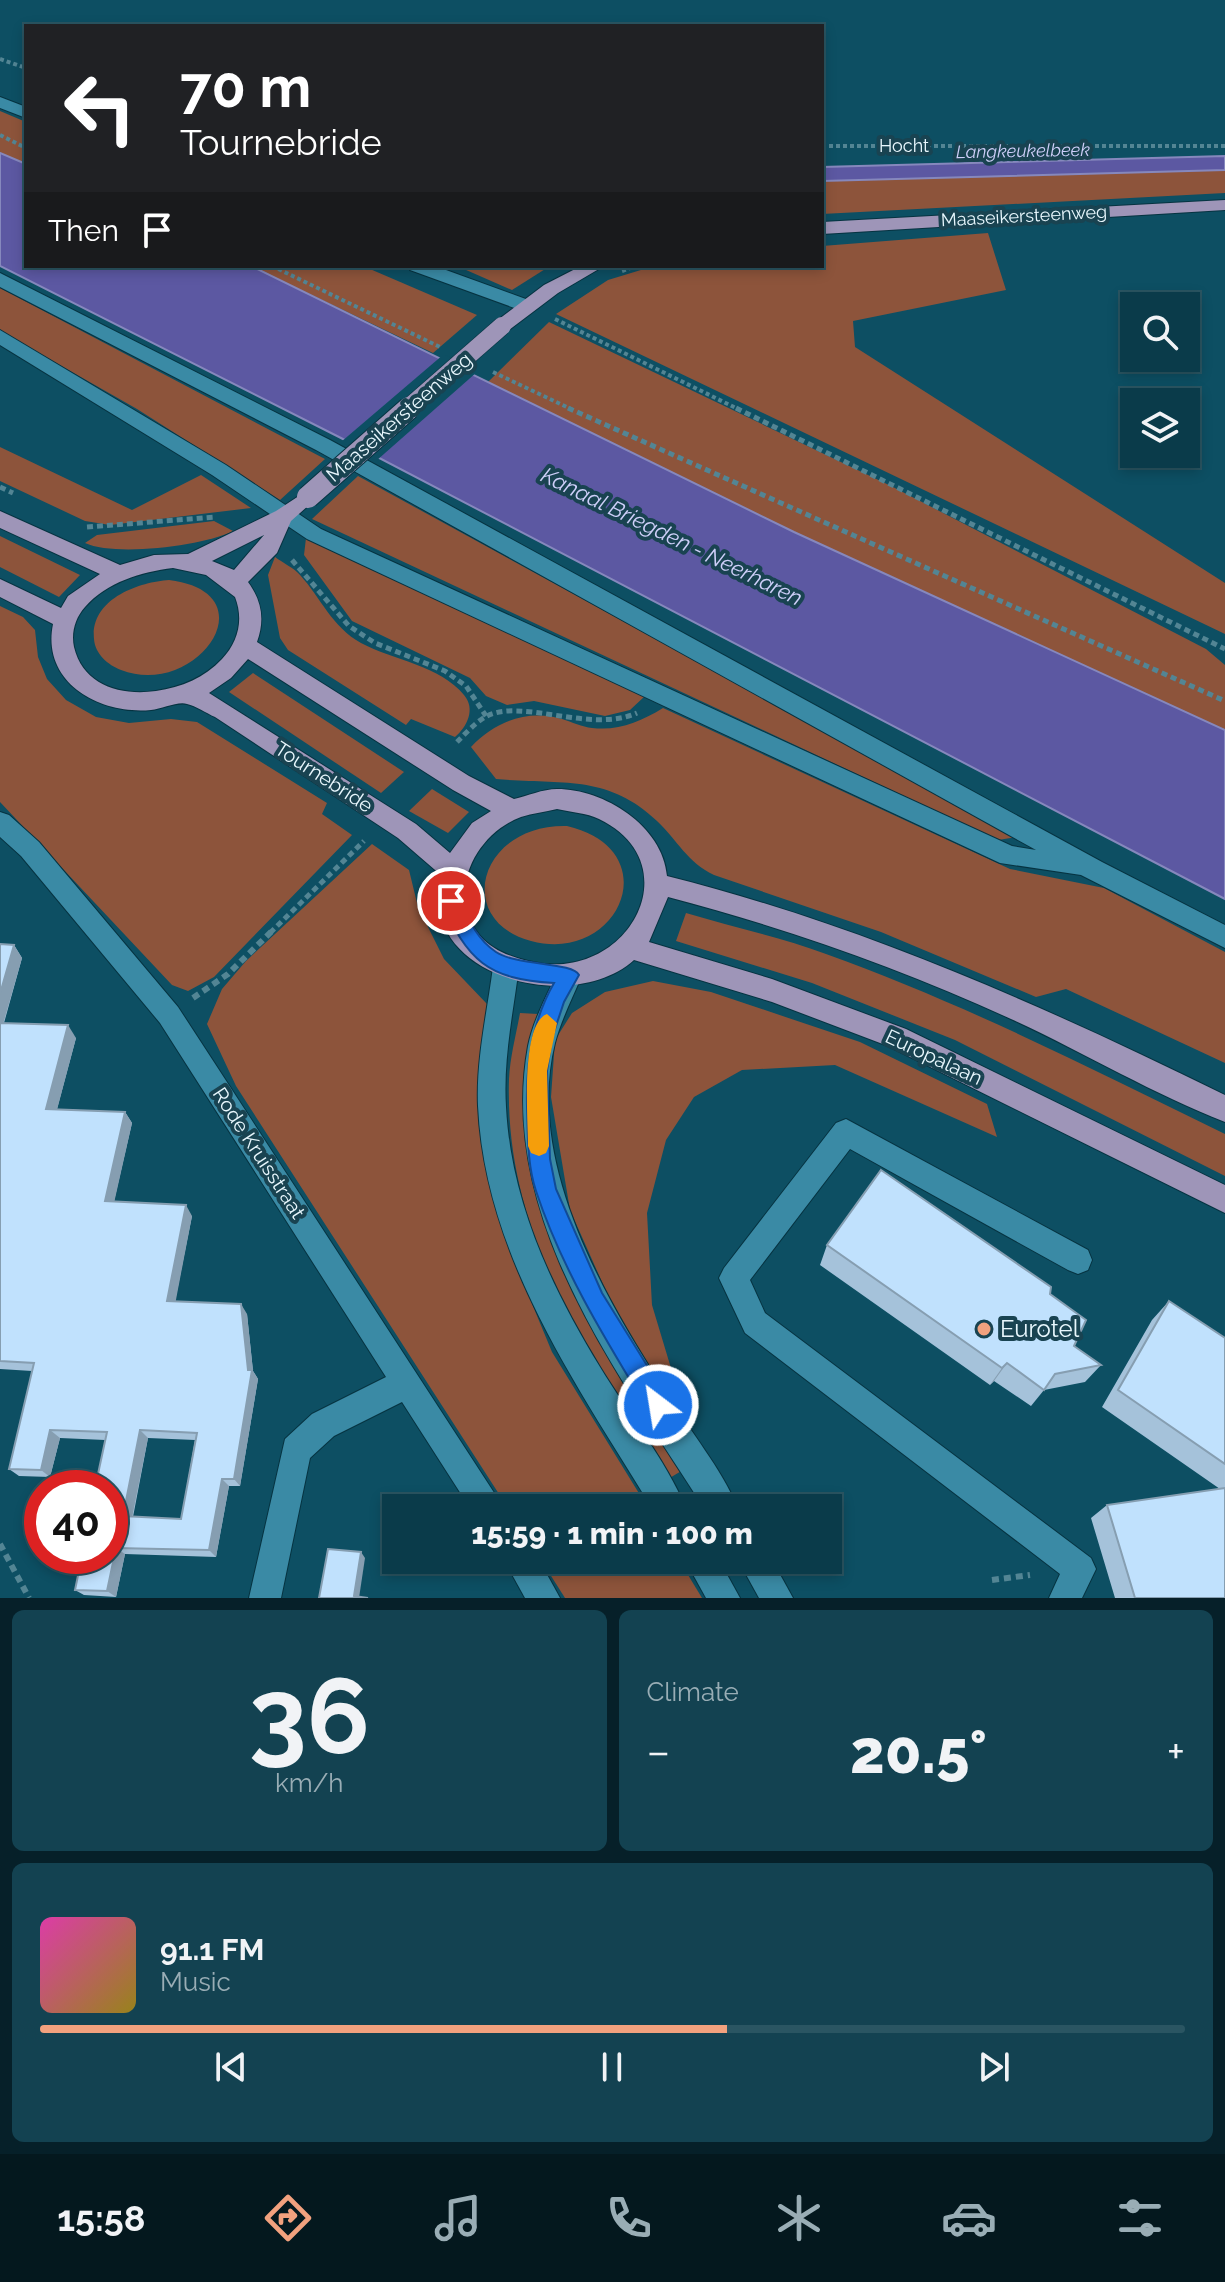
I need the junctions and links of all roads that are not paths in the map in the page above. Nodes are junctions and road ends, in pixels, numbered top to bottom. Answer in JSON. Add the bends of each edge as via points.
{"nodes":[{"id":1,"x":0,"y":102,"type":"edge"},
{"id":2,"x":24,"y":112,"type":"edge"},
{"id":3,"x":1225,"y":205,"type":"edge"},
{"id":4,"x":824,"y":228,"type":"edge"},
{"id":5,"x":422,"y":268,"type":"edge"},
{"id":6,"x":592,"y":268,"type":"edge"},
{"id":7,"x":0,"y":279,"type":"edge"},
{"id":8,"x":527,"y":306,"type":"junction"},
{"id":9,"x":0,"y":336,"type":"edge"},
{"id":10,"x":283,"y":516,"type":"junction"},
{"id":11,"x":0,"y":519,"type":"edge"},
{"id":12,"x":193,"y":561,"type":"junction"},
{"id":13,"x":117,"y":572,"type":"junction"},
{"id":14,"x":235,"y":582,"type":"junction"},
{"id":15,"x":0,"y":587,"type":"edge"},
{"id":16,"x":66,"y":621,"type":"junction"},
{"id":17,"x":244,"y":645,"type":"junction"},
{"id":18,"x":187,"y":693,"type":"junction"},
{"id":19,"x":510,"y":809,"type":"junction"},
{"id":20,"x":0,"y":822,"type":"edge"},
{"id":21,"x":1093,"y":869,"type":"junction"},
{"id":22,"x":453,"y":871,"type":"junction"},
{"id":23,"x":658,"y":884,"type":"junction"},
{"id":24,"x":1225,"y":937,"type":"edge"},
{"id":25,"x":630,"y":948,"type":"junction"},
{"id":26,"x":506,"y":967,"type":"junction"},
{"id":27,"x":569,"y":975,"type":"junction"},
{"id":28,"x":1225,"y":1109,"type":"edge"},
{"id":29,"x":1225,"y":1199,"type":"edge"},
{"id":30,"x":1078,"y":1260,"type":"dead end"},
{"id":31,"x":407,"y":1383,"type":"junction"},
{"id":32,"x":479,"y":1494,"type":"edge"},
{"id":33,"x":661,"y":1494,"type":"edge"},
{"id":34,"x":713,"y":1494,"type":"edge"},
{"id":35,"x":529,"y":1574,"type":"edge"},
{"id":36,"x":709,"y":1574,"type":"edge"},
{"id":37,"x":762,"y":1574,"type":"edge"},
{"id":38,"x":265,"y":1598,"type":"edge"},
{"id":39,"x":544,"y":1598,"type":"edge"},
{"id":40,"x":724,"y":1598,"type":"edge"},
{"id":41,"x":777,"y":1598,"type":"edge"},
{"id":42,"x":1065,"y":1598,"type":"edge"}],
"edges":[{"from":1,"to":2,"type":"street"},
{"from":3,"to":4,"type":"main road","name":"Maaseikersteenweg"},
{"from":5,"to":8,"type":"street"},
{"from":6,"to":8,"type":"main road","name":"Maaseikersteenweg"},
{"from":7,"to":21,"type":"street","via":[[323,445]]},
{"from":8,"to":10,"type":"main road","name":"Maaseikersteenweg","bridge":true},
{"from":9,"to":10,"type":"street","via":[[219,470]]},
{"from":10,"to":12,"type":"main road","name":"Maaseikersteenweg"},
{"from":10,"to":14,"type":"main road","name":"Maaseikersteenweg","via":[[269,547]]},
{"from":10,"to":21,"type":"street","via":[[1009,856]]},
{"from":11,"to":13,"type":"main road"},
{"from":12,"to":13,"type":"main road","via":[[153,561]]},
{"from":12,"to":14,"type":"main road"},
{"from":13,"to":16,"type":"main road","via":[[84,594]]},
{"from":14,"to":17,"type":"main road","via":[[251,615]]},
{"from":15,"to":16,"type":"main road"},
{"from":16,"to":18,"type":"main road","via":[[66,662],[92,690],[144,702]]},
{"from":17,"to":18,"type":"main road","via":[[227,669]]},
{"from":17,"to":19,"type":"main road"},
{"from":18,"to":22,"type":"main road","name":"Tournebride","via":[[407,831]]},
{"from":19,"to":22,"type":"main road","via":[[481,827]]},
{"from":19,"to":23,"type":"main road","via":[[557,799],[607,811],[641,838]]},
{"from":20,"to":31,"type":"street","name":"Rode Kruisstraat","via":[[30,849],[169,1015]]},
{"from":21,"to":24,"type":"street"},
{"from":22,"to":26,"type":"main road","via":[[451,901],[457,921],[478,949]]},
{"from":23,"to":25,"type":"main road","via":[[655,908]]},
{"from":23,"to":28,"type":"main road","via":[[771,914],[892,958],[1013,1008]]},
{"from":25,"to":27,"type":"main road","via":[[592,970]]},
{"from":25,"to":29,"type":"main road","name":"Europalaan","via":[[772,991],[897,1037]]},
{"from":26,"to":27,"type":"main road","via":[[544,976]]},
{"from":26,"to":33,"type":"street","via":[[492,1106],[507,1202],[560,1327]]},
{"from":27,"to":34,"type":"street","via":[[542,1038],[536,1071],[546,1190],[595,1301]]},
{"from":30,"to":42,"type":"street","via":[[846,1132],[734,1278],[755,1323],[1080,1569]]},
{"from":31,"to":32,"type":"street","name":"Rode Kruisstraat"},
{"from":31,"to":38,"type":"street","via":[[323,1425],[296,1450]]},
{"from":35,"to":39,"type":"street"},
{"from":36,"to":40,"type":"street"},
{"from":37,"to":41,"type":"street"}]}
